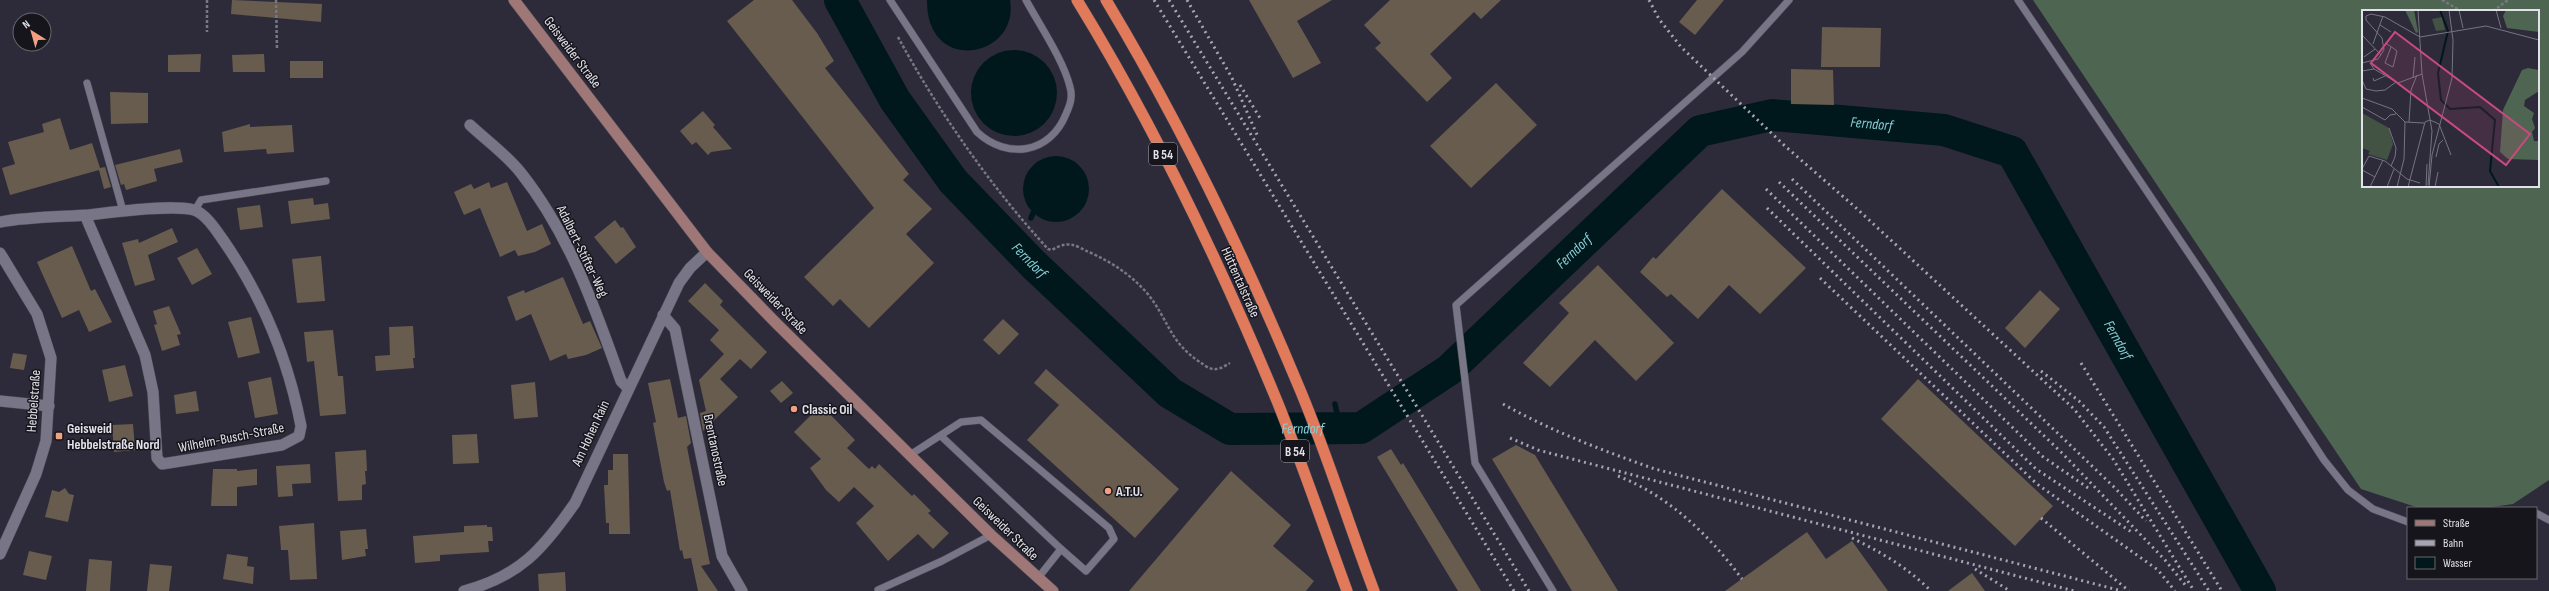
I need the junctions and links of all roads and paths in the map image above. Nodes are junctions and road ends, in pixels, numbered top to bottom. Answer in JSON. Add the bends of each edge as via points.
{"nodes":[{"id":1,"x":207,"y":0,"type":"edge"},
{"id":2,"x":276,"y":0,"type":"edge"},
{"id":3,"x":514,"y":0,"type":"edge"},
{"id":4,"x":890,"y":0,"type":"edge"},
{"id":5,"x":1026,"y":0,"type":"edge"},
{"id":6,"x":1077,"y":0,"type":"edge"},
{"id":7,"x":1106,"y":0,"type":"edge"},
{"id":8,"x":1789,"y":0,"type":"edge"},
{"id":9,"x":2018,"y":0,"type":"edge"},
{"id":10,"x":2442,"y":0,"type":"edge"},
{"id":11,"x":2508,"y":0,"type":"edge"},
{"id":12,"x":2459,"y":10,"type":"edge"},
{"id":13,"x":2494,"y":10,"type":"edge"},
{"id":14,"x":207,"y":32,"type":"dead end"},
{"id":15,"x":896,"y":34,"type":"dead end"},
{"id":16,"x":278,"y":50,"type":"dead end"},
{"id":17,"x":87,"y":83,"type":"dead end"},
{"id":18,"x":470,"y":125,"type":"dead end"},
{"id":19,"x":326,"y":181,"type":"dead end"},
{"id":20,"x":195,"y":210,"type":"junction"},
{"id":21,"x":123,"y":211,"type":"junction"},
{"id":22,"x":86,"y":215,"type":"junction"},
{"id":23,"x":0,"y":222,"type":"edge"},
{"id":24,"x":707,"y":252,"type":"junction"},
{"id":25,"x":0,"y":253,"type":"edge"},
{"id":26,"x":663,"y":315,"type":"junction"},
{"id":27,"x":1230,"y":363,"type":"dead end"},
{"id":28,"x":628,"y":388,"type":"junction"},
{"id":29,"x":0,"y":401,"type":"edge"},
{"id":30,"x":49,"y":406,"type":"junction"},
{"id":31,"x":941,"y":436,"type":"junction"},
{"id":32,"x":910,"y":455,"type":"junction"},
{"id":33,"x":2537,"y":514,"type":"edge"},
{"id":34,"x":2549,"y":520,"type":"edge"},
{"id":35,"x":2407,"y":522,"type":"edge"},
{"id":36,"x":991,"y":535,"type":"junction"},
{"id":37,"x":1061,"y":549,"type":"junction"},
{"id":38,"x":0,"y":554,"type":"edge"},
{"id":39,"x":1038,"y":578,"type":"junction"},
{"id":40,"x":878,"y":590,"type":"dead end"},
{"id":41,"x":464,"y":591,"type":"edge"},
{"id":42,"x":742,"y":591,"type":"edge"},
{"id":43,"x":1053,"y":591,"type":"edge"},
{"id":44,"x":1347,"y":591,"type":"edge"},
{"id":45,"x":1374,"y":591,"type":"edge"},
{"id":46,"x":1553,"y":591,"type":"edge"}],
"edges":[{"from":1,"to":14,"type":"path"},
{"from":2,"to":16,"type":"path"},
{"from":3,"to":24,"type":"main road","name":"Geisweider Straße"},
{"from":4,"to":5,"type":"lane","via":[[977,132],[999,148],[1015,150],[1043,143],[1057,130],[1071,101],[1070,87],[1061,65]]},
{"from":6,"to":44,"type":"highway","name":"Hüttentalstraße","number":"B 54","via":[[1104,44],[1192,209],[1277,402]]},
{"from":7,"to":45,"type":"highway","name":"Hüttentalstraße","number":"B 54","via":[[1168,108],[1262,301],[1301,393]]},
{"from":8,"to":46,"type":"lane","via":[[1742,52],[1456,305],[1475,463]]},
{"from":9,"to":35,"type":"lane","via":[[2324,460],[2348,490],[2373,509]]},
{"from":10,"to":12,"type":"path"},
{"from":11,"to":13,"type":"path"},
{"from":15,"to":27,"type":"path","via":[[926,87],[1015,214],[1048,249],[1069,243],[1127,272],[1163,315],[1175,342],[1181,349],[1209,368],[1216,369]]},
{"from":17,"to":21,"type":"lane"},
{"from":18,"to":28,"type":"street","name":"Adalbert-Stifter-Weg","via":[[520,172],[555,220],[590,294],[621,381]]},
{"from":19,"to":20,"type":"lane","via":[[200,200]]},
{"from":20,"to":21,"type":"street","via":[[175,208]]},
{"from":20,"to":22,"type":"street","name":"Wilhelm-Busch-Straße","via":[[212,224],[228,246],[267,314],[286,367],[301,426],[299,436],[282,445],[170,464],[162,464],[157,458],[153,392],[145,355]]},
{"from":21,"to":22,"type":"street"},
{"from":22,"to":23,"type":"street"},
{"from":24,"to":26,"type":"street","name":"Am Hohen Rain","via":[[690,268]]},
{"from":24,"to":32,"type":"main road","name":"Geisweider Straße"},
{"from":25,"to":30,"type":"street","name":"Hebbelstraße","via":[[37,314],[51,358]]},
{"from":26,"to":28,"type":"street","name":"Am Hohen Rain"},
{"from":26,"to":42,"type":"street","name":"Brentanostraße","via":[[675,329],[722,556]]},
{"from":28,"to":41,"type":"street","name":"Am Hohen Rain","via":[[575,503],[556,530],[537,552],[512,572],[493,582]]},
{"from":29,"to":30,"type":"street"},
{"from":30,"to":38,"type":"street","name":"Hebbelstraße","via":[[46,441],[36,474]]},
{"from":31,"to":32,"type":"lane"},
{"from":31,"to":37,"type":"lane"},
{"from":31,"to":37,"type":"lane","via":[[961,422],[981,420],[1109,528],[1114,539],[1086,571]]},
{"from":32,"to":36,"type":"main road","name":"Geisweider Straße"},
{"from":33,"to":34,"type":"lane"},
{"from":36,"to":39,"type":"main road","name":"Geisweider Straße"},
{"from":36,"to":40,"type":"lane","via":[[942,562]]},
{"from":37,"to":39,"type":"lane"},
{"from":39,"to":43,"type":"main road","name":"Geisweider Straße"}]}
